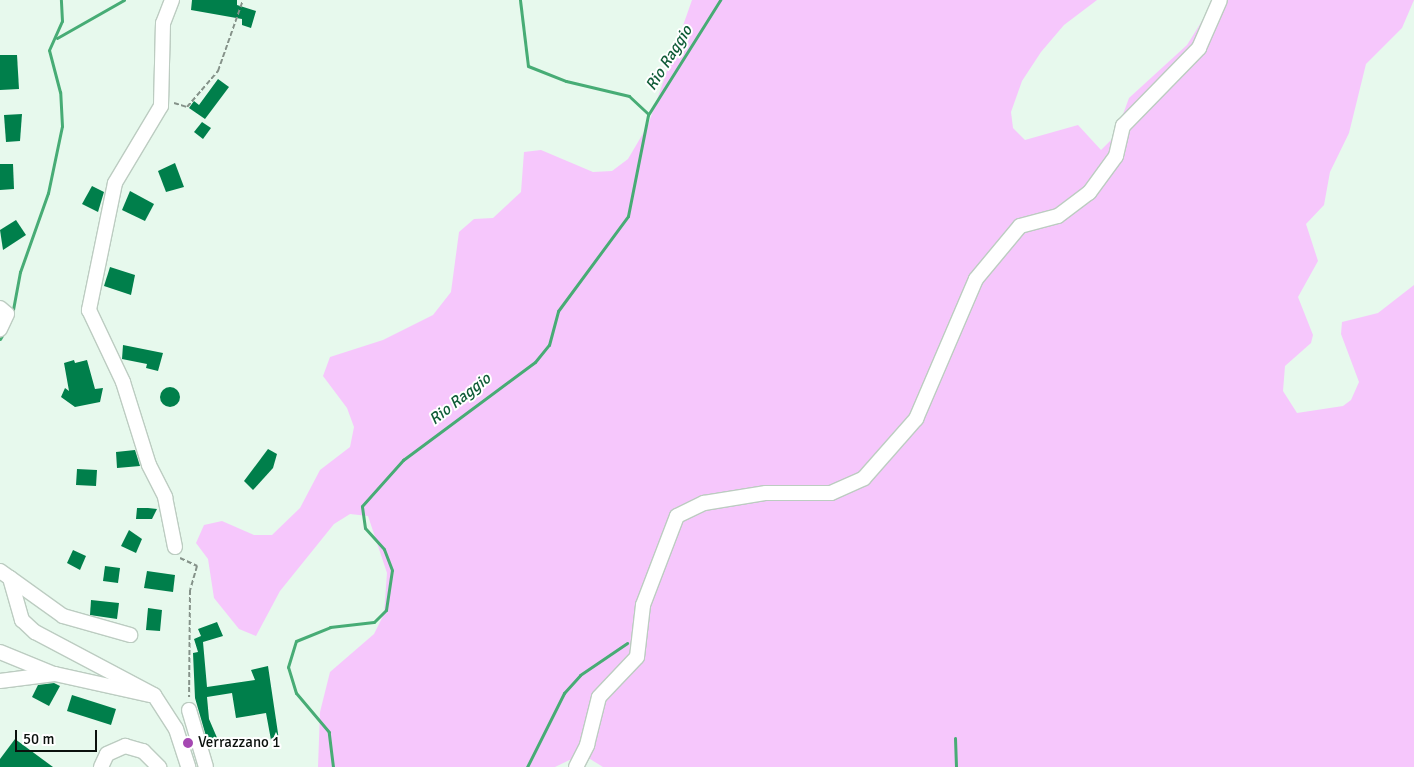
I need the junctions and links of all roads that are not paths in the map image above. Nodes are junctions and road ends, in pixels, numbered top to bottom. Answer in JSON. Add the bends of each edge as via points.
{"nodes":[{"id":1,"x":172,"y":0,"type":"edge"},
{"id":2,"x":1220,"y":0,"type":"edge"},
{"id":3,"x":0,"y":308,"type":"edge"},
{"id":4,"x":0,"y":328,"type":"edge"},
{"id":5,"x":175,"y":547,"type":"road end"},
{"id":6,"x":5,"y":574,"type":"edge"},
{"id":7,"x":130,"y":634,"type":"dead end"},
{"id":8,"x":0,"y":652,"type":"edge"},
{"id":9,"x":54,"y":674,"type":"junction"},
{"id":10,"x":0,"y":681,"type":"edge"},
{"id":11,"x":154,"y":695,"type":"junction"},
{"id":12,"x":189,"y":710,"type":"road end"},
{"id":13,"x":101,"y":767,"type":"edge"},
{"id":14,"x":160,"y":767,"type":"edge"},
{"id":15,"x":188,"y":767,"type":"edge"},
{"id":16,"x":206,"y":767,"type":"edge"},
{"id":17,"x":576,"y":767,"type":"edge"}],
"edges":[{"from":1,"to":5,"type":"street","via":[[163,22],[162,101],[115,184],[89,310],[123,382],[149,466],[165,497]]},
{"from":2,"to":17,"type":"street","via":[[1199,48],[1122,126],[1116,156],[1089,193],[1058,216],[1020,226],[976,279],[916,419],[864,478],[830,493],[766,493],[704,503],[677,516],[643,605],[637,657],[599,696],[587,745]]},
{"from":3,"to":4,"type":"street","via":[[7,314]]},
{"from":6,"to":7,"type":"street","via":[[63,616]]},
{"from":6,"to":11,"type":"street","via":[[22,620],[35,632]]},
{"from":8,"to":9,"type":"street"},
{"from":9,"to":10,"type":"street"},
{"from":9,"to":11,"type":"street"},
{"from":11,"to":15,"type":"street","via":[[176,729]]},
{"from":12,"to":16,"type":"street"},
{"from":13,"to":14,"type":"street","via":[[107,754],[125,746],[143,751]]}]}
